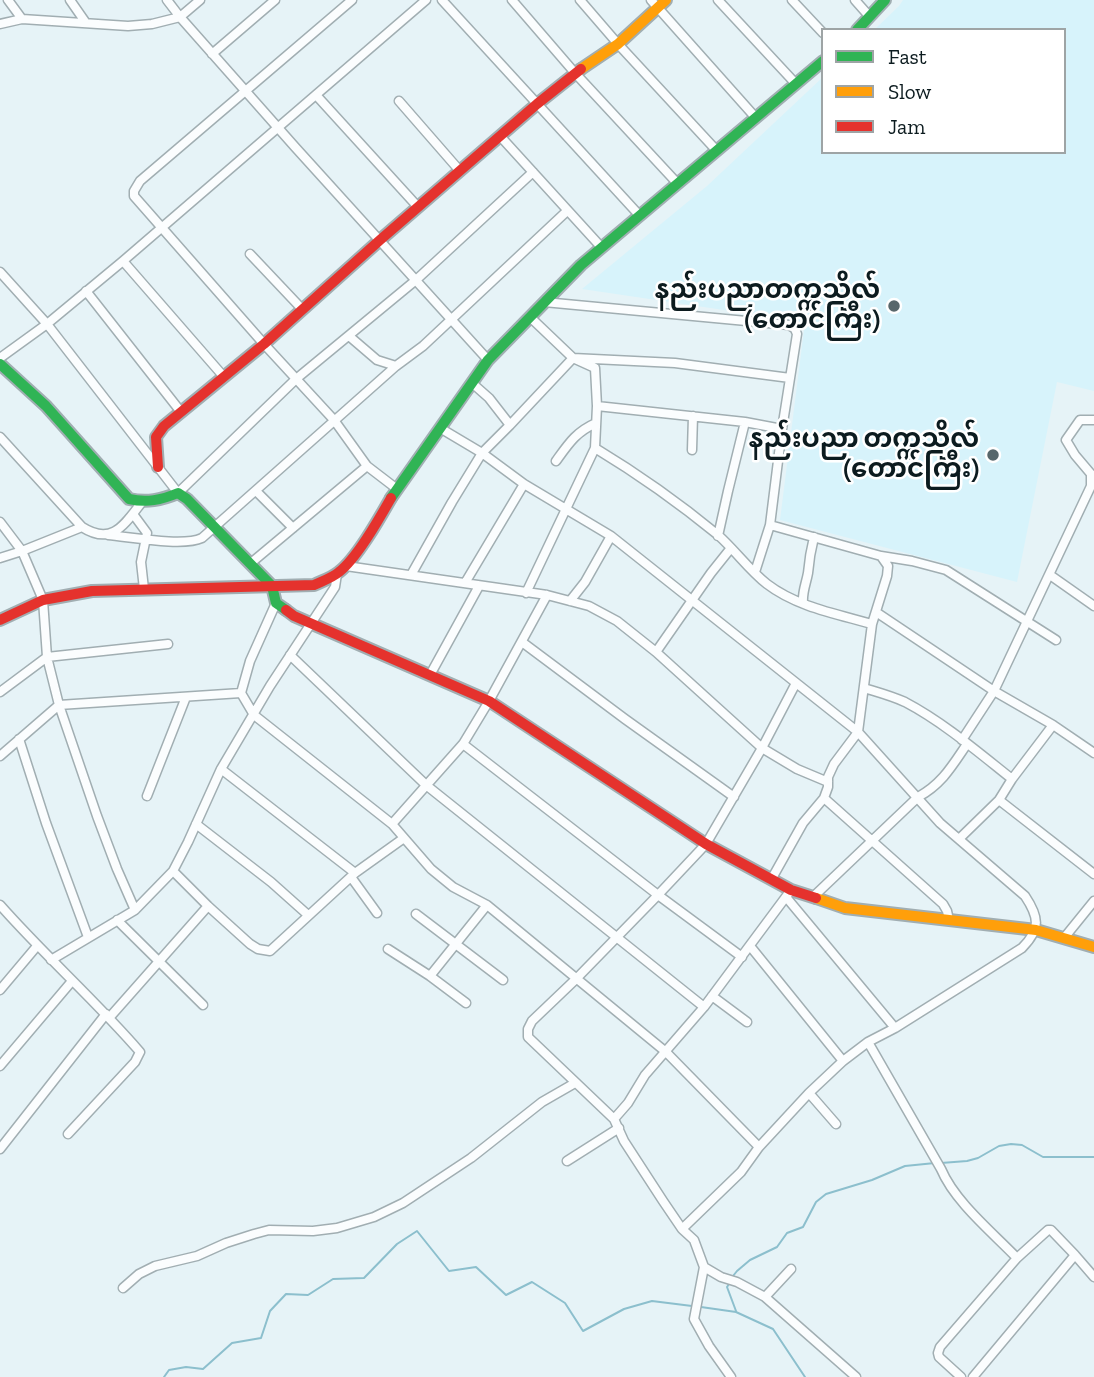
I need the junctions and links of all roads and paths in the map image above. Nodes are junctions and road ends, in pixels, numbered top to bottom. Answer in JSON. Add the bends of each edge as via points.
{"nodes":[{"id":1,"x":8,"y":0,"type":"edge"},
{"id":2,"x":167,"y":0,"type":"edge"},
{"id":3,"x":200,"y":0,"type":"edge"},
{"id":4,"x":275,"y":0,"type":"edge"},
{"id":5,"x":352,"y":0,"type":"edge"},
{"id":6,"x":426,"y":0,"type":"edge"},
{"id":7,"x":442,"y":0,"type":"edge"},
{"id":8,"x":512,"y":0,"type":"edge"},
{"id":9,"x":580,"y":0,"type":"edge"},
{"id":10,"x":718,"y":0,"type":"edge"},
{"id":11,"x":792,"y":0,"type":"edge"},
{"id":12,"x":855,"y":0,"type":"edge"},
{"id":13,"x":886,"y":0,"type":"edge"},
{"id":14,"x":75,"y":2,"type":"edge"},
{"id":15,"x":659,"y":2,"type":"edge"},
{"id":16,"x":870,"y":17,"type":"junction"},
{"id":17,"x":180,"y":18,"type":"junction"},
{"id":18,"x":22,"y":19,"type":"junction"},
{"id":19,"x":86,"y":23,"type":"junction"},
{"id":20,"x":0,"y":24,"type":"edge"},
{"id":21,"x":859,"y":28,"type":"edge"},
{"id":22,"x":821,"y":31,"type":"edge"},
{"id":23,"x":618,"y":44,"type":"junction"},
{"id":24,"x":212,"y":54,"type":"junction"},
{"id":25,"x":821,"y":63,"type":"edge"},
{"id":26,"x":575,"y":73,"type":"junction"},
{"id":27,"x":796,"y":84,"type":"junction"},
{"id":28,"x":246,"y":91,"type":"junction"},
{"id":29,"x":316,"y":95,"type":"junction"},
{"id":30,"x":399,"y":101,"type":"dead end"},
{"id":31,"x":537,"y":104,"type":"junction"},
{"id":32,"x":755,"y":118,"type":"junction"},
{"id":33,"x":279,"y":128,"type":"junction"},
{"id":34,"x":500,"y":136,"type":"junction"},
{"id":35,"x":717,"y":151,"type":"junction"},
{"id":36,"x":460,"y":171,"type":"junction"},
{"id":37,"x":533,"y":172,"type":"junction"},
{"id":38,"x":678,"y":184,"type":"junction"},
{"id":39,"x":418,"y":207,"type":"junction"},
{"id":40,"x":567,"y":211,"type":"junction"},
{"id":41,"x":640,"y":216,"type":"junction"},
{"id":42,"x":163,"y":227,"type":"junction"},
{"id":43,"x":380,"y":240,"type":"junction"},
{"id":44,"x":602,"y":248,"type":"junction"},
{"id":45,"x":250,"y":254,"type":"dead end"},
{"id":46,"x":123,"y":261,"type":"junction"},
{"id":47,"x":0,"y":272,"type":"edge"},
{"id":48,"x":416,"y":280,"type":"junction"},
{"id":49,"x":86,"y":291,"type":"junction"},
{"id":50,"x":544,"y":302,"type":"junction"},
{"id":51,"x":302,"y":309,"type":"junction"},
{"id":52,"x":530,"y":317,"type":"junction"},
{"id":53,"x":451,"y":318,"type":"junction"},
{"id":54,"x":47,"y":324,"type":"junction"},
{"id":55,"x":349,"y":336,"type":"junction"},
{"id":56,"x":264,"y":344,"type":"junction"},
{"id":57,"x":0,"y":358,"type":"edge"},
{"id":58,"x":573,"y":358,"type":"junction"},
{"id":59,"x":488,"y":359,"type":"junction"},
{"id":60,"x":0,"y":364,"type":"edge"},
{"id":61,"x":396,"y":366,"type":"junction"},
{"id":62,"x":224,"y":377,"type":"junction"},
{"id":63,"x":790,"y":378,"type":"junction"},
{"id":64,"x":296,"y":379,"type":"junction"},
{"id":65,"x":472,"y":383,"type":"junction"},
{"id":66,"x":597,"y":406,"type":"junction"},
{"id":67,"x":181,"y":412,"type":"junction"},
{"id":68,"x":694,"y":416,"type":"junction"},
{"id":69,"x":334,"y":419,"type":"junction"},
{"id":70,"x":1094,"y":420,"type":"edge"},
{"id":71,"x":745,"y":422,"type":"junction"},
{"id":72,"x":596,"y":423,"type":"junction"},
{"id":73,"x":510,"y":425,"type":"junction"},
{"id":74,"x":440,"y":428,"type":"junction"},
{"id":75,"x":782,"y":429,"type":"junction"},
{"id":76,"x":0,"y":437,"type":"edge"},
{"id":77,"x":595,"y":448,"type":"junction"},
{"id":78,"x":692,"y":450,"type":"dead end"},
{"id":79,"x":482,"y":453,"type":"junction"},
{"id":80,"x":556,"y":461,"type":"dead end"},
{"id":81,"x":367,"y":466,"type":"junction"},
{"id":82,"x":159,"y":467,"type":"junction"},
{"id":83,"x":524,"y":484,"type":"junction"},
{"id":84,"x":397,"y":489,"type":"junction"},
{"id":85,"x":256,"y":491,"type":"junction"},
{"id":86,"x":178,"y":493,"type":"junction"},
{"id":87,"x":142,"y":502,"type":"junction"},
{"id":88,"x":565,"y":508,"type":"junction"},
{"id":89,"x":133,"y":514,"type":"junction"},
{"id":90,"x":0,"y":522,"type":"edge"},
{"id":91,"x":770,"y":525,"type":"junction"},
{"id":92,"x":82,"y":527,"type":"junction"},
{"id":93,"x":216,"y":527,"type":"junction"},
{"id":94,"x":293,"y":527,"type":"junction"},
{"id":95,"x":108,"y":535,"type":"junction"},
{"id":96,"x":611,"y":536,"type":"junction"},
{"id":97,"x":719,"y":536,"type":"junction"},
{"id":98,"x":814,"y":537,"type":"junction"},
{"id":99,"x":146,"y":539,"type":"junction"},
{"id":100,"x":731,"y":548,"type":"junction"},
{"id":101,"x":22,"y":551,"type":"junction"},
{"id":102,"x":881,"y":555,"type":"junction"},
{"id":103,"x":0,"y":558,"type":"edge"},
{"id":104,"x":251,"y":563,"type":"junction"},
{"id":105,"x":341,"y":570,"type":"junction"},
{"id":106,"x":755,"y":572,"type":"junction"},
{"id":107,"x":411,"y":575,"type":"junction"},
{"id":108,"x":1049,"y":575,"type":"junction"},
{"id":109,"x":465,"y":583,"type":"junction"},
{"id":110,"x":272,"y":586,"type":"junction"},
{"id":111,"x":479,"y":586,"type":"junction"},
{"id":112,"x":144,"y":589,"type":"junction"},
{"id":113,"x":526,"y":593,"type":"junction"},
{"id":114,"x":547,"y":595,"type":"junction"},
{"id":115,"x":43,"y":600,"type":"junction"},
{"id":116,"x":692,"y":600,"type":"junction"},
{"id":117,"x":570,"y":601,"type":"junction"},
{"id":118,"x":276,"y":603,"type":"junction"},
{"id":119,"x":803,"y":603,"type":"junction"},
{"id":120,"x":1094,"y":606,"type":"edge"},
{"id":121,"x":876,"y":612,"type":"junction"},
{"id":122,"x":0,"y":620,"type":"edge"},
{"id":123,"x":1026,"y":622,"type":"junction"},
{"id":124,"x":310,"y":624,"type":"junction"},
{"id":125,"x":872,"y":624,"type":"junction"},
{"id":126,"x":1056,"y":640,"type":"dead end"},
{"id":127,"x":522,"y":642,"type":"junction"},
{"id":128,"x":168,"y":644,"type":"dead end"},
{"id":129,"x":656,"y":652,"type":"junction"},
{"id":130,"x":290,"y":655,"type":"junction"},
{"id":131,"x":47,"y":657,"type":"junction"},
{"id":132,"x":430,"y":675,"type":"junction"},
{"id":133,"x":796,"y":682,"type":"junction"},
{"id":134,"x":864,"y":688,"type":"junction"},
{"id":135,"x":994,"y":691,"type":"junction"},
{"id":136,"x":0,"y":692,"type":"edge"},
{"id":137,"x":241,"y":693,"type":"junction"},
{"id":138,"x":186,"y":696,"type":"junction"},
{"id":139,"x":489,"y":701,"type":"junction"},
{"id":140,"x":59,"y":705,"type":"junction"},
{"id":141,"x":254,"y":715,"type":"junction"},
{"id":142,"x":1054,"y":725,"type":"junction"},
{"id":143,"x":858,"y":732,"type":"junction"},
{"id":144,"x":19,"y":739,"type":"junction"},
{"id":145,"x":964,"y":742,"type":"junction"},
{"id":146,"x":463,"y":744,"type":"junction"},
{"id":147,"x":762,"y":748,"type":"junction"},
{"id":148,"x":1094,"y":753,"type":"edge"},
{"id":149,"x":0,"y":755,"type":"edge"},
{"id":150,"x":220,"y":769,"type":"junction"},
{"id":151,"x":1012,"y":779,"type":"junction"},
{"id":152,"x":828,"y":782,"type":"junction"},
{"id":153,"x":426,"y":785,"type":"junction"},
{"id":154,"x":147,"y":796,"type":"dead end"},
{"id":155,"x":734,"y":797,"type":"junction"},
{"id":156,"x":918,"y":797,"type":"junction"},
{"id":157,"x":824,"y":798,"type":"junction"},
{"id":158,"x":999,"y":800,"type":"junction"},
{"id":159,"x":196,"y":824,"type":"junction"},
{"id":160,"x":392,"y":824,"type":"junction"},
{"id":161,"x":404,"y":838,"type":"junction"},
{"id":162,"x":960,"y":838,"type":"junction"},
{"id":163,"x":872,"y":840,"type":"junction"},
{"id":164,"x":706,"y":844,"type":"junction"},
{"id":165,"x":173,"y":871,"type":"junction"},
{"id":166,"x":1094,"y":874,"type":"edge"},
{"id":167,"x":353,"y":875,"type":"junction"},
{"id":168,"x":771,"y":880,"type":"junction"},
{"id":169,"x":789,"y":894,"type":"junction"},
{"id":170,"x":658,"y":895,"type":"junction"},
{"id":171,"x":813,"y":897,"type":"junction"},
{"id":172,"x":1094,"y":901,"type":"edge"},
{"id":173,"x":487,"y":905,"type":"junction"},
{"id":174,"x":208,"y":906,"type":"junction"},
{"id":175,"x":1,"y":908,"type":"edge"},
{"id":176,"x":135,"y":910,"type":"junction"},
{"id":177,"x":377,"y":913,"type":"dead end"},
{"id":178,"x":416,"y":914,"type":"dead end"},
{"id":179,"x":308,"y":915,"type":"junction"},
{"id":180,"x":117,"y":920,"type":"junction"},
{"id":181,"x":949,"y":920,"type":"junction"},
{"id":182,"x":1036,"y":930,"type":"junction"},
{"id":183,"x":617,"y":936,"type":"junction"},
{"id":184,"x":88,"y":937,"type":"junction"},
{"id":185,"x":1064,"y":938,"type":"junction"},
{"id":186,"x":456,"y":945,"type":"junction"},
{"id":187,"x":37,"y":946,"type":"junction"},
{"id":188,"x":750,"y":947,"type":"junction"},
{"id":189,"x":1094,"y":947,"type":"edge"},
{"id":190,"x":388,"y":950,"type":"dead end"},
{"id":191,"x":742,"y":957,"type":"junction"},
{"id":192,"x":51,"y":960,"type":"junction"},
{"id":193,"x":160,"y":961,"type":"junction"},
{"id":194,"x":430,"y":976,"type":"junction"},
{"id":195,"x":576,"y":979,"type":"junction"},
{"id":196,"x":503,"y":980,"type":"dead end"},
{"id":197,"x":72,"y":981,"type":"junction"},
{"id":198,"x":0,"y":990,"type":"edge"},
{"id":199,"x":712,"y":996,"type":"junction"},
{"id":200,"x":466,"y":1003,"type":"dead end"},
{"id":201,"x":203,"y":1005,"type":"dead end"},
{"id":202,"x":704,"y":1007,"type":"junction"},
{"id":203,"x":107,"y":1016,"type":"junction"},
{"id":204,"x":747,"y":1022,"type":"dead end"},
{"id":205,"x":895,"y":1028,"type":"junction"},
{"id":206,"x":867,"y":1042,"type":"junction"},
{"id":207,"x":666,"y":1052,"type":"junction"},
{"id":208,"x":843,"y":1061,"type":"junction"},
{"id":209,"x":0,"y":1066,"type":"edge"},
{"id":210,"x":575,"y":1083,"type":"junction"},
{"id":211,"x":809,"y":1093,"type":"junction"},
{"id":212,"x":614,"y":1119,"type":"junction"},
{"id":213,"x":836,"y":1124,"type":"dead end"},
{"id":214,"x":619,"y":1128,"type":"junction"},
{"id":215,"x":68,"y":1134,"type":"dead end"},
{"id":216,"x":759,"y":1147,"type":"junction"},
{"id":217,"x":0,"y":1149,"type":"edge"},
{"id":218,"x":567,"y":1161,"type":"dead end"},
{"id":219,"x":682,"y":1229,"type":"junction"},
{"id":220,"x":1075,"y":1255,"type":"junction"},
{"id":221,"x":1017,"y":1258,"type":"junction"},
{"id":222,"x":704,"y":1267,"type":"junction"},
{"id":223,"x":791,"y":1269,"type":"dead end"},
{"id":224,"x":1094,"y":1277,"type":"edge"},
{"id":225,"x":123,"y":1288,"type":"dead end"},
{"id":226,"x":765,"y":1297,"type":"junction"},
{"id":227,"x":731,"y":1377,"type":"edge"},
{"id":228,"x":856,"y":1377,"type":"edge"},
{"id":229,"x":961,"y":1377,"type":"edge"},
{"id":230,"x":973,"y":1377,"type":"edge"}],
"edges":[{"from":1,"to":18,"type":"street"},
{"from":2,"to":17,"type":"street"},
{"from":3,"to":17,"type":"street"},
{"from":4,"to":24,"type":"street"},
{"from":5,"to":28,"type":"street"},
{"from":6,"to":29,"type":"street"},
{"from":7,"to":31,"type":"street"},
{"from":8,"to":26,"type":"street"},
{"from":9,"to":23,"type":"street"},
{"from":10,"to":27,"type":"street"},
{"from":11,"to":22,"type":"street"},
{"from":12,"to":16,"type":"street"},
{"from":13,"to":16,"type":"street"},
{"from":14,"to":19,"type":"street"},
{"from":15,"to":23,"type":"street"},
{"from":15,"to":32,"type":"street"},
{"from":16,"to":21,"type":"street"},
{"from":17,"to":19,"type":"street","via":[[128,26]]},
{"from":17,"to":24,"type":"street"},
{"from":18,"to":19,"type":"street"},
{"from":18,"to":20,"type":"street"},
{"from":23,"to":26,"type":"street"},
{"from":23,"to":35,"type":"street"},
{"from":24,"to":28,"type":"street"},
{"from":25,"to":27,"type":"street"},
{"from":26,"to":31,"type":"street"},
{"from":26,"to":38,"type":"street"},
{"from":27,"to":32,"type":"street"},
{"from":28,"to":33,"type":"street"},
{"from":28,"to":42,"type":"street","via":[[140,181],[135,196]]},
{"from":29,"to":33,"type":"street"},
{"from":29,"to":39,"type":"street"},
{"from":30,"to":36,"type":"street"},
{"from":31,"to":34,"type":"street"},
{"from":31,"to":41,"type":"street"},
{"from":32,"to":35,"type":"street"},
{"from":33,"to":42,"type":"street"},
{"from":33,"to":43,"type":"street"},
{"from":34,"to":36,"type":"street"},
{"from":34,"to":37,"type":"street"},
{"from":35,"to":38,"type":"street"},
{"from":36,"to":39,"type":"street"},
{"from":37,"to":40,"type":"street"},
{"from":37,"to":48,"type":"street"},
{"from":38,"to":41,"type":"street"},
{"from":39,"to":43,"type":"street"},
{"from":40,"to":44,"type":"street"},
{"from":40,"to":53,"type":"street"},
{"from":41,"to":44,"type":"street"},
{"from":42,"to":46,"type":"street"},
{"from":42,"to":56,"type":"street"},
{"from":43,"to":48,"type":"street"},
{"from":43,"to":51,"type":"street"},
{"from":44,"to":50,"type":"street"},
{"from":45,"to":51,"type":"street"},
{"from":46,"to":49,"type":"street"},
{"from":46,"to":62,"type":"street"},
{"from":47,"to":54,"type":"street"},
{"from":48,"to":53,"type":"street"},
{"from":48,"to":55,"type":"street"},
{"from":49,"to":54,"type":"street"},
{"from":49,"to":67,"type":"street"},
{"from":50,"to":52,"type":"street"},
{"from":50,"to":63,"type":"street","via":[[789,325],[797,334]]},
{"from":51,"to":56,"type":"street"},
{"from":52,"to":58,"type":"street"},
{"from":52,"to":59,"type":"street"},
{"from":53,"to":59,"type":"street"},
{"from":53,"to":61,"type":"street"},
{"from":54,"to":57,"type":"street"},
{"from":54,"to":82,"type":"street"},
{"from":55,"to":61,"type":"street","via":[[377,360]]},
{"from":55,"to":64,"type":"street"},
{"from":56,"to":62,"type":"street"},
{"from":56,"to":64,"type":"street"},
{"from":58,"to":63,"type":"street","via":[[675,363]]},
{"from":58,"to":66,"type":"street","via":[[594,368]]},
{"from":58,"to":73,"type":"street"},
{"from":59,"to":65,"type":"street"},
{"from":60,"to":87,"type":"street","via":[[46,406],[129,499]]},
{"from":61,"to":69,"type":"street"},
{"from":62,"to":67,"type":"street"},
{"from":63,"to":75,"type":"street"},
{"from":64,"to":69,"type":"street"},
{"from":64,"to":86,"type":"street"},
{"from":65,"to":73,"type":"street"},
{"from":65,"to":74,"type":"street"},
{"from":66,"to":68,"type":"street"},
{"from":66,"to":72,"type":"street"},
{"from":67,"to":82,"type":"street","via":[[158,434]]},
{"from":68,"to":71,"type":"street"},
{"from":68,"to":78,"type":"street"},
{"from":69,"to":81,"type":"street"},
{"from":69,"to":85,"type":"street"},
{"from":70,"to":108,"type":"street","via":[[1080,421],[1066,440],[1091,474],[1091,486]]},
{"from":71,"to":75,"type":"street"},
{"from":71,"to":97,"type":"street"},
{"from":72,"to":77,"type":"street"},
{"from":72,"to":80,"type":"street","via":[[581,430]]},
{"from":73,"to":79,"type":"street"},
{"from":74,"to":79,"type":"street"},
{"from":74,"to":84,"type":"street"},
{"from":75,"to":91,"type":"street"},
{"from":76,"to":92,"type":"street"},
{"from":77,"to":88,"type":"street"},
{"from":77,"to":97,"type":"street"},
{"from":79,"to":83,"type":"street"},
{"from":79,"to":107,"type":"street"},
{"from":81,"to":84,"type":"street"},
{"from":81,"to":94,"type":"street"},
{"from":82,"to":86,"type":"street"},
{"from":83,"to":88,"type":"street"},
{"from":83,"to":109,"type":"street"},
{"from":84,"to":105,"type":"street"},
{"from":85,"to":93,"type":"street"},
{"from":85,"to":94,"type":"street"},
{"from":86,"to":87,"type":"street","via":[[157,502]]},
{"from":86,"to":93,"type":"street"},
{"from":87,"to":89,"type":"street"},
{"from":88,"to":96,"type":"street"},
{"from":88,"to":113,"type":"street"},
{"from":89,"to":95,"type":"street"},
{"from":89,"to":99,"type":"street","via":[[147,533]]},
{"from":90,"to":101,"type":"street"},
{"from":91,"to":98,"type":"street"},
{"from":91,"to":106,"type":"street"},
{"from":92,"to":95,"type":"street"},
{"from":92,"to":101,"type":"street"},
{"from":93,"to":99,"type":"street","via":[[194,542]]},
{"from":93,"to":104,"type":"street"},
{"from":94,"to":104,"type":"street"},
{"from":95,"to":99,"type":"street"},
{"from":96,"to":116,"type":"street"},
{"from":96,"to":117,"type":"street"},
{"from":97,"to":100,"type":"street"},
{"from":98,"to":102,"type":"street"},
{"from":98,"to":119,"type":"street"},
{"from":99,"to":112,"type":"street","via":[[141,562]]},
{"from":100,"to":106,"type":"street"},
{"from":100,"to":116,"type":"street"},
{"from":101,"to":103,"type":"street"},
{"from":101,"to":115,"type":"street"},
{"from":102,"to":121,"type":"street","via":[[888,566]]},
{"from":102,"to":123,"type":"street","via":[[946,570]]},
{"from":104,"to":110,"type":"street"},
{"from":105,"to":107,"type":"street"},
{"from":105,"to":110,"type":"street","via":[[314,585]]},
{"from":105,"to":124,"type":"street"},
{"from":106,"to":119,"type":"street","via":[[767,584]]},
{"from":107,"to":109,"type":"street"},
{"from":108,"to":120,"type":"street"},
{"from":108,"to":123,"type":"street"},
{"from":109,"to":111,"type":"street"},
{"from":110,"to":112,"type":"street"},
{"from":110,"to":118,"type":"street"},
{"from":111,"to":113,"type":"street"},
{"from":111,"to":132,"type":"street"},
{"from":112,"to":115,"type":"street","via":[[92,591]]},
{"from":113,"to":114,"type":"street"},
{"from":114,"to":117,"type":"street"},
{"from":114,"to":127,"type":"street"},
{"from":115,"to":122,"type":"street"},
{"from":115,"to":131,"type":"street"},
{"from":116,"to":129,"type":"street"},
{"from":116,"to":133,"type":"street"},
{"from":117,"to":129,"type":"street","via":[[617,621]]},
{"from":118,"to":124,"type":"street"},
{"from":118,"to":137,"type":"street"},
{"from":119,"to":125,"type":"street"},
{"from":121,"to":125,"type":"street"},
{"from":121,"to":135,"type":"street"},
{"from":123,"to":126,"type":"street"},
{"from":123,"to":135,"type":"street"},
{"from":124,"to":130,"type":"street"},
{"from":124,"to":132,"type":"street"},
{"from":125,"to":134,"type":"street"},
{"from":127,"to":139,"type":"street"},
{"from":127,"to":155,"type":"street"},
{"from":128,"to":131,"type":"street"},
{"from":129,"to":147,"type":"street"},
{"from":130,"to":141,"type":"street"},
{"from":130,"to":153,"type":"street"},
{"from":131,"to":136,"type":"street"},
{"from":131,"to":140,"type":"street"},
{"from":132,"to":139,"type":"street"},
{"from":133,"to":143,"type":"street"},
{"from":133,"to":147,"type":"street"},
{"from":134,"to":143,"type":"street"},
{"from":134,"to":145,"type":"street","via":[[903,701]]},
{"from":135,"to":142,"type":"street"},
{"from":135,"to":145,"type":"street"},
{"from":137,"to":138,"type":"street"},
{"from":137,"to":141,"type":"street"},
{"from":138,"to":140,"type":"street"},
{"from":138,"to":154,"type":"street"},
{"from":139,"to":146,"type":"street"},
{"from":139,"to":164,"type":"street"},
{"from":140,"to":144,"type":"street"},
{"from":140,"to":176,"type":"street"},
{"from":141,"to":150,"type":"street"},
{"from":141,"to":160,"type":"street"},
{"from":142,"to":148,"type":"street"},
{"from":142,"to":151,"type":"street"},
{"from":143,"to":152,"type":"street","via":[[834,764]]},
{"from":143,"to":156,"type":"street"},
{"from":144,"to":149,"type":"street"},
{"from":144,"to":184,"type":"street"},
{"from":145,"to":151,"type":"street"},
{"from":145,"to":156,"type":"street","via":[[942,779]]},
{"from":146,"to":153,"type":"street"},
{"from":146,"to":170,"type":"street"},
{"from":147,"to":152,"type":"street"},
{"from":147,"to":155,"type":"street"},
{"from":150,"to":159,"type":"street"},
{"from":150,"to":167,"type":"street"},
{"from":151,"to":158,"type":"street"},
{"from":152,"to":157,"type":"street"},
{"from":153,"to":160,"type":"street"},
{"from":153,"to":183,"type":"street"},
{"from":155,"to":164,"type":"street"},
{"from":156,"to":162,"type":"street"},
{"from":156,"to":163,"type":"street"},
{"from":157,"to":163,"type":"street"},
{"from":157,"to":168,"type":"street","via":[[803,823]]},
{"from":158,"to":162,"type":"street"},
{"from":158,"to":166,"type":"street"},
{"from":159,"to":165,"type":"street"},
{"from":159,"to":179,"type":"street"},
{"from":160,"to":161,"type":"street"},
{"from":161,"to":167,"type":"street"},
{"from":161,"to":173,"type":"street","via":[[453,887]]},
{"from":162,"to":182,"type":"street","via":[[1025,896]]},
{"from":163,"to":171,"type":"street"},
{"from":163,"to":181,"type":"street","via":[[943,904]]},
{"from":164,"to":168,"type":"street"},
{"from":164,"to":170,"type":"street"},
{"from":165,"to":174,"type":"street"},
{"from":165,"to":176,"type":"street"},
{"from":167,"to":177,"type":"street"},
{"from":167,"to":179,"type":"street"},
{"from":168,"to":169,"type":"street"},
{"from":169,"to":171,"type":"street"},
{"from":169,"to":188,"type":"street"},
{"from":169,"to":205,"type":"street"},
{"from":170,"to":183,"type":"street"},
{"from":170,"to":191,"type":"street"},
{"from":171,"to":181,"type":"street","via":[[845,908]]},
{"from":172,"to":185,"type":"street"},
{"from":173,"to":186,"type":"street"},
{"from":173,"to":195,"type":"street"},
{"from":174,"to":179,"type":"street","via":[[250,944],[270,951]]},
{"from":174,"to":193,"type":"street"},
{"from":175,"to":187,"type":"street"},
{"from":176,"to":180,"type":"street"},
{"from":178,"to":186,"type":"street"},
{"from":180,"to":184,"type":"street"},
{"from":180,"to":193,"type":"street"},
{"from":181,"to":182,"type":"street"},
{"from":182,"to":185,"type":"street"},
{"from":182,"to":205,"type":"street","via":[[1022,948]]},
{"from":183,"to":195,"type":"street"},
{"from":183,"to":202,"type":"street"},
{"from":184,"to":192,"type":"street"},
{"from":185,"to":189,"type":"street"},
{"from":186,"to":194,"type":"street"},
{"from":186,"to":196,"type":"street"},
{"from":187,"to":192,"type":"street"},
{"from":187,"to":198,"type":"street"},
{"from":188,"to":191,"type":"street"},
{"from":188,"to":208,"type":"street"},
{"from":190,"to":194,"type":"street"},
{"from":191,"to":199,"type":"street"},
{"from":192,"to":197,"type":"street"},
{"from":193,"to":201,"type":"street"},
{"from":193,"to":203,"type":"street"},
{"from":194,"to":200,"type":"street"},
{"from":195,"to":207,"type":"street"},
{"from":195,"to":210,"type":"street","via":[[528,1030],[528,1037]]},
{"from":197,"to":203,"type":"street"},
{"from":197,"to":209,"type":"street"},
{"from":199,"to":202,"type":"street"},
{"from":199,"to":204,"type":"street"},
{"from":202,"to":207,"type":"street"},
{"from":203,"to":215,"type":"street","via":[[140,1052]]},
{"from":203,"to":217,"type":"street"},
{"from":205,"to":206,"type":"street"},
{"from":206,"to":208,"type":"street"},
{"from":206,"to":221,"type":"street","via":[[956,1195]]},
{"from":207,"to":212,"type":"street"},
{"from":207,"to":216,"type":"street"},
{"from":208,"to":211,"type":"street"},
{"from":210,"to":212,"type":"street"},
{"from":210,"to":225,"type":"street","via":[[542,1102],[471,1158],[374,1217],[337,1228],[254,1234],[155,1266]]},
{"from":211,"to":213,"type":"street"},
{"from":211,"to":216,"type":"street"},
{"from":212,"to":214,"type":"street"},
{"from":214,"to":218,"type":"street"},
{"from":214,"to":219,"type":"street"},
{"from":216,"to":219,"type":"street","via":[[741,1172]]},
{"from":219,"to":222,"type":"street","via":[[694,1240]]},
{"from":220,"to":221,"type":"street","via":[[1048,1230]]},
{"from":220,"to":224,"type":"street"},
{"from":220,"to":230,"type":"street"},
{"from":221,"to":229,"type":"street","via":[[937,1353]]},
{"from":222,"to":226,"type":"street"},
{"from":222,"to":227,"type":"street","via":[[694,1319]]},
{"from":223,"to":226,"type":"street"},
{"from":226,"to":228,"type":"street"}]}
